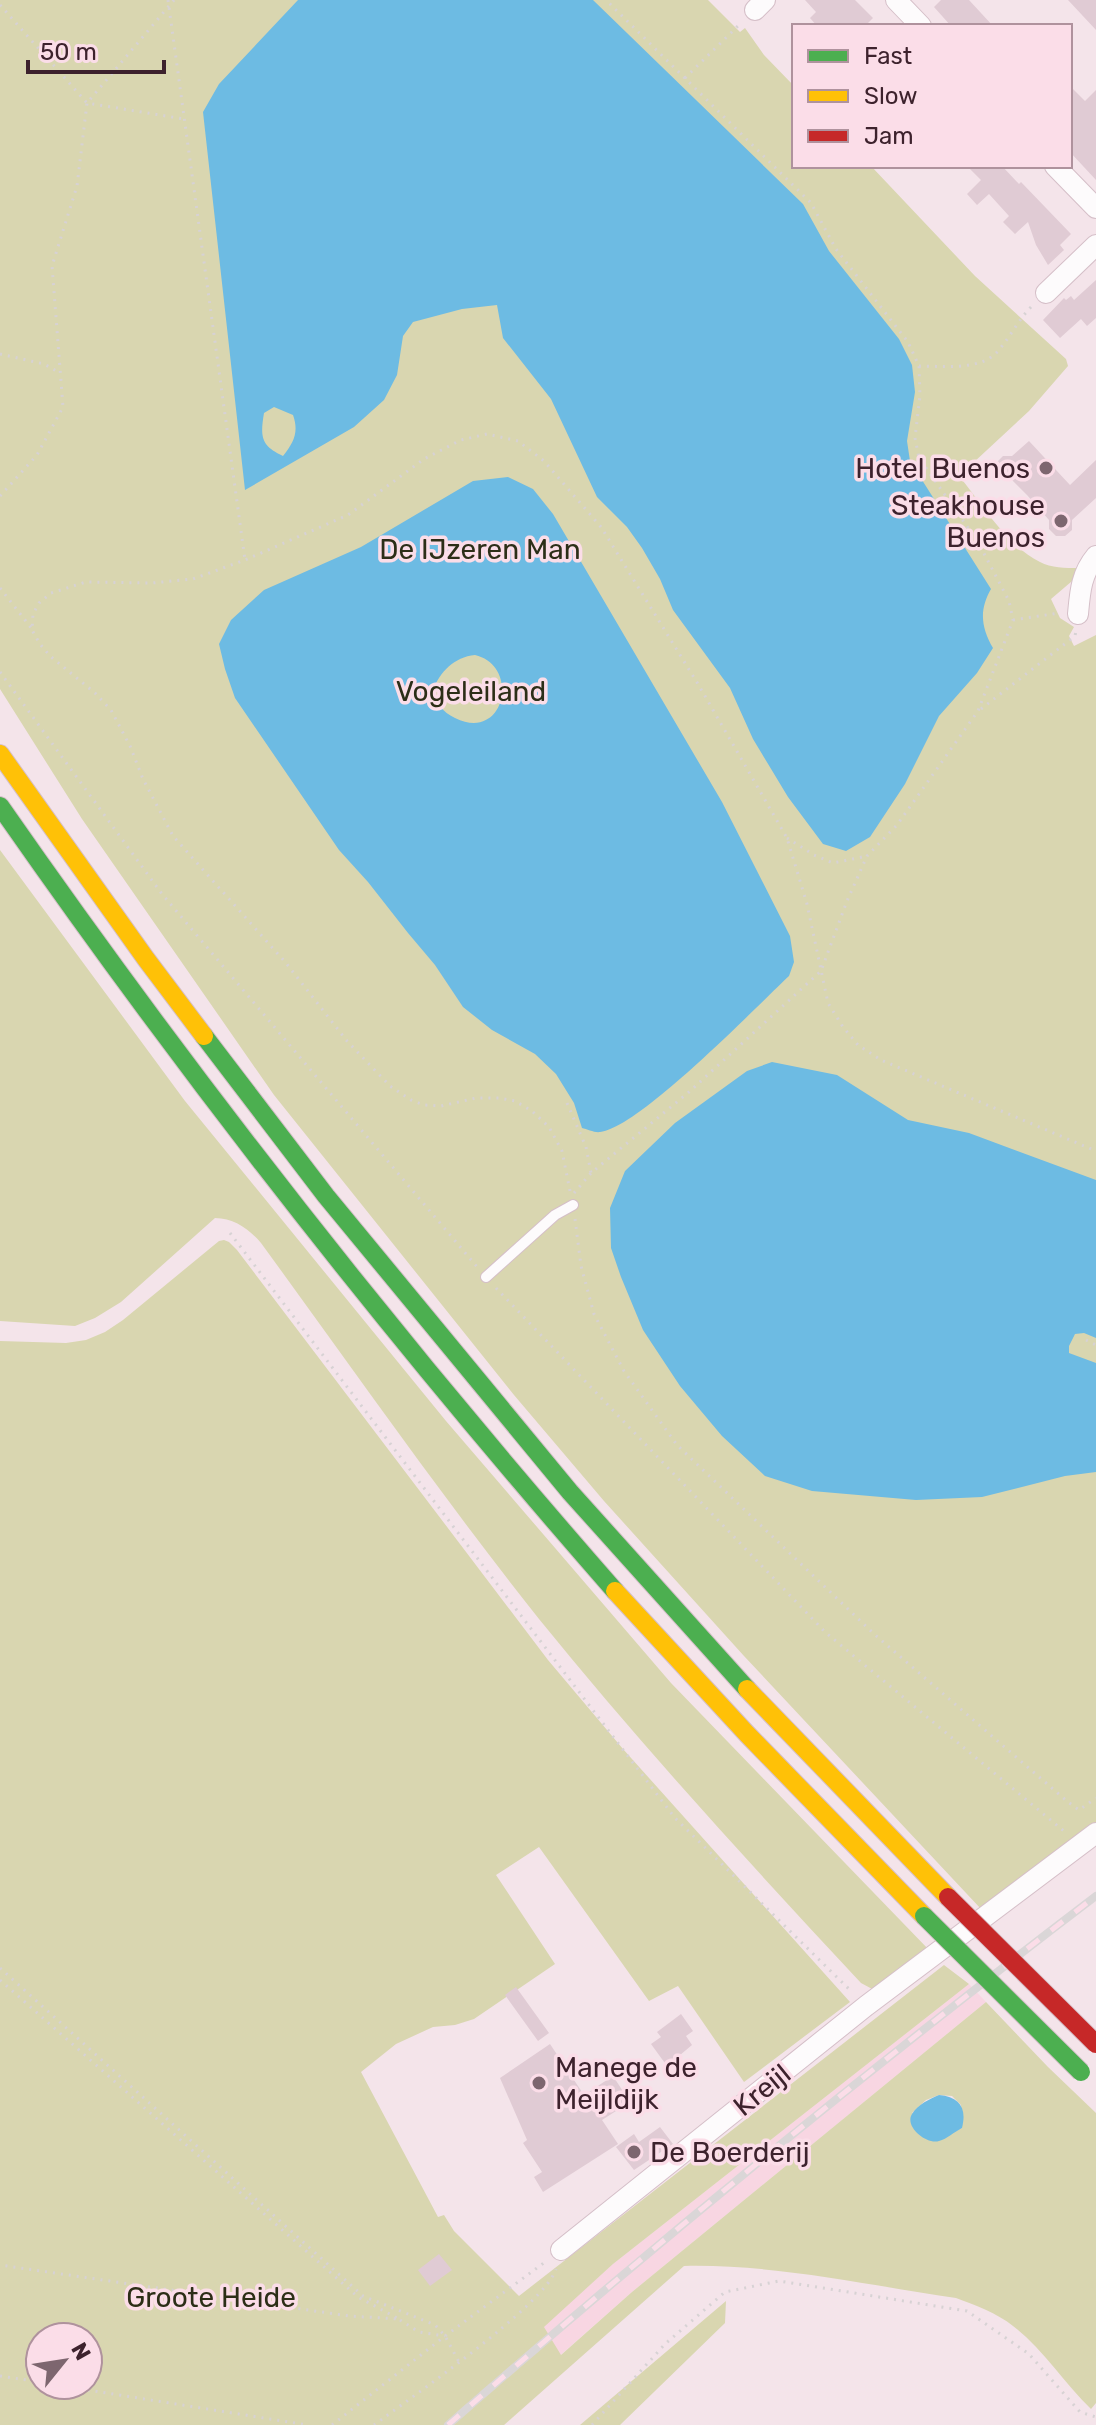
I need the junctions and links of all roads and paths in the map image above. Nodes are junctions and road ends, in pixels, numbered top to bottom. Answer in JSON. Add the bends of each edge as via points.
{"nodes":[{"id":1,"x":168,"y":0,"type":"edge"},
{"id":2,"x":174,"y":0,"type":"edge"},
{"id":3,"x":606,"y":0,"type":"edge"},
{"id":4,"x":896,"y":0,"type":"edge"},
{"id":5,"x":0,"y":5,"type":"edge"},
{"id":6,"x":760,"y":5,"type":"edge"},
{"id":7,"x":169,"y":6,"type":"junction"},
{"id":8,"x":919,"y":24,"type":"edge"},
{"id":9,"x":685,"y":78,"type":"junction"},
{"id":10,"x":87,"y":103,"type":"junction"},
{"id":11,"x":184,"y":119,"type":"junction"},
{"id":12,"x":1057,"y":168,"type":"edge"},
{"id":13,"x":1096,"y":208,"type":"edge"},
{"id":14,"x":1096,"y":245,"type":"edge"},
{"id":15,"x":1046,"y":293,"type":"dead end"},
{"id":16,"x":1024,"y":314,"type":"dead end"},
{"id":17,"x":0,"y":354,"type":"edge"},
{"id":18,"x":919,"y":366,"type":"junction"},
{"id":19,"x":61,"y":374,"type":"junction"},
{"id":20,"x":0,"y":496,"type":"edge"},
{"id":21,"x":1096,"y":556,"type":"edge"},
{"id":22,"x":245,"y":560,"type":"junction"},
{"id":23,"x":0,"y":588,"type":"edge"},
{"id":24,"x":1078,"y":614,"type":"junction"},
{"id":25,"x":1013,"y":620,"type":"junction"},
{"id":26,"x":32,"y":630,"type":"junction"},
{"id":27,"x":0,"y":672,"type":"edge"},
{"id":28,"x":978,"y":711,"type":"junction"},
{"id":29,"x":0,"y":754,"type":"edge"},
{"id":30,"x":0,"y":806,"type":"edge"},
{"id":31,"x":787,"y":838,"type":"junction"},
{"id":32,"x":867,"y":856,"type":"junction"},
{"id":33,"x":821,"y":971,"type":"junction"},
{"id":34,"x":567,"y":1103,"type":"dead end"},
{"id":35,"x":1096,"y":1151,"type":"edge"},
{"id":36,"x":591,"y":1173,"type":"junction"},
{"id":37,"x":572,"y":1200,"type":"junction"},
{"id":38,"x":230,"y":1233,"type":"dead end"},
{"id":39,"x":486,"y":1277,"type":"junction"},
{"id":40,"x":1086,"y":1340,"type":"dead end"},
{"id":41,"x":1096,"y":1345,"type":"edge"},
{"id":42,"x":1096,"y":1798,"type":"edge"},
{"id":43,"x":1088,"y":1839,"type":"edge"},
{"id":44,"x":0,"y":1968,"type":"edge"},
{"id":45,"x":0,"y":1980,"type":"edge"},
{"id":46,"x":866,"y":2006,"type":"junction"},
{"id":47,"x":1096,"y":2044,"type":"edge"},
{"id":48,"x":1096,"y":2087,"type":"edge"},
{"id":49,"x":561,"y":2250,"type":"junction"},
{"id":50,"x":0,"y":2265,"type":"edge"},
{"id":51,"x":399,"y":2319,"type":"junction"},
{"id":52,"x":445,"y":2336,"type":"junction"},
{"id":53,"x":459,"y":2362,"type":"junction"},
{"id":54,"x":0,"y":2376,"type":"edge"},
{"id":55,"x":24,"y":2380,"type":"edge"},
{"id":56,"x":104,"y":2393,"type":"edge"},
{"id":57,"x":1096,"y":2417,"type":"edge"},
{"id":58,"x":308,"y":2425,"type":"edge"},
{"id":59,"x":332,"y":2425,"type":"edge"},
{"id":60,"x":374,"y":2425,"type":"edge"},
{"id":61,"x":592,"y":2425,"type":"edge"}],
"edges":[{"from":1,"to":7,"type":"path"},
{"from":2,"to":7,"type":"path"},
{"from":3,"to":9,"type":"path"},
{"from":4,"to":8,"type":"street"},
{"from":5,"to":10,"type":"path"},
{"from":6,"to":9,"type":"path"},
{"from":7,"to":10,"type":"path"},
{"from":7,"to":11,"type":"path"},
{"from":9,"to":18,"type":"path","via":[[811,203],[836,249],[908,342]]},
{"from":10,"to":11,"type":"path"},
{"from":10,"to":19,"type":"path","via":[[77,186],[52,266]]},
{"from":11,"to":22,"type":"path"},
{"from":12,"to":13,"type":"street"},
{"from":14,"to":15,"type":"street"},
{"from":16,"to":18,"type":"path","via":[[990,359]]},
{"from":17,"to":19,"type":"path","via":[[44,364]]},
{"from":18,"to":25,"type":"path","via":[[919,458],[978,542],[1009,601]]},
{"from":19,"to":20,"type":"path","via":[[63,407],[37,455]]},
{"from":21,"to":24,"type":"street","via":[[1081,584]]},
{"from":22,"to":26,"type":"path","via":[[193,579],[86,582],[65,588],[39,603]]},
{"from":22,"to":31,"type":"path","via":[[348,515],[424,459],[461,440],[487,434],[518,441],[544,461],[601,527]]},
{"from":23,"to":26,"type":"path"},
{"from":24,"to":25,"type":"path","via":[[1044,613]]},
{"from":24,"to":28,"type":"path","via":[[1075,636]]},
{"from":25,"to":28,"type":"path"},
{"from":26,"to":37,"type":"path","via":[[50,656],[111,710],[173,836],[242,911],[347,1041],[390,1086],[424,1105],[499,1098],[532,1111],[562,1151]]},
{"from":27,"to":39,"type":"path","via":[[162,894]]},
{"from":28,"to":32,"type":"path","via":[[897,825]]},
{"from":29,"to":47,"type":"highway","bridge":true,"via":[[146,959],[326,1196],[549,1468],[756,1699]]},
{"from":30,"to":48,"type":"highway","bridge":true,"via":[[123,982],[305,1219],[578,1548],[737,1723]]},
{"from":31,"to":32,"type":"path","via":[[833,863]]},
{"from":31,"to":33,"type":"path"},
{"from":32,"to":33,"type":"path"},
{"from":33,"to":35,"type":"path","via":[[828,1003],[858,1045],[881,1060]]},
{"from":33,"to":36,"type":"path"},
{"from":34,"to":36,"type":"path"},
{"from":36,"to":37,"type":"path"},
{"from":37,"to":39,"type":"lane"},
{"from":37,"to":42,"type":"path","via":[[594,1314],[624,1371],[677,1445],[873,1633],[1068,1802],[1079,1810]]},
{"from":38,"to":46,"type":"path","via":[[675,1818]]},
{"from":39,"to":43,"type":"path","via":[[825,1632]]},
{"from":40,"to":41,"type":"path"},
{"from":43,"to":46,"type":"street","name":"Kreijl"},
{"from":44,"to":52,"type":"path","via":[[363,2296],[435,2325]]},
{"from":45,"to":51,"type":"path","via":[[358,2297]]},
{"from":46,"to":49,"type":"street","name":"Kreijl"},
{"from":49,"to":52,"type":"path"},
{"from":49,"to":53,"type":"path","via":[[553,2278]]},
{"from":50,"to":51,"type":"path"},
{"from":51,"to":52,"type":"path","via":[[419,2332]]},
{"from":52,"to":53,"type":"path"},
{"from":52,"to":59,"type":"path"},
{"from":53,"to":60,"type":"path"},
{"from":54,"to":55,"type":"path"},
{"from":56,"to":58,"type":"path"},
{"from":57,"to":61,"type":"path","via":[[1080,2412],[1029,2354],[967,2311],[779,2281],[725,2292],[665,2344]]}]}
